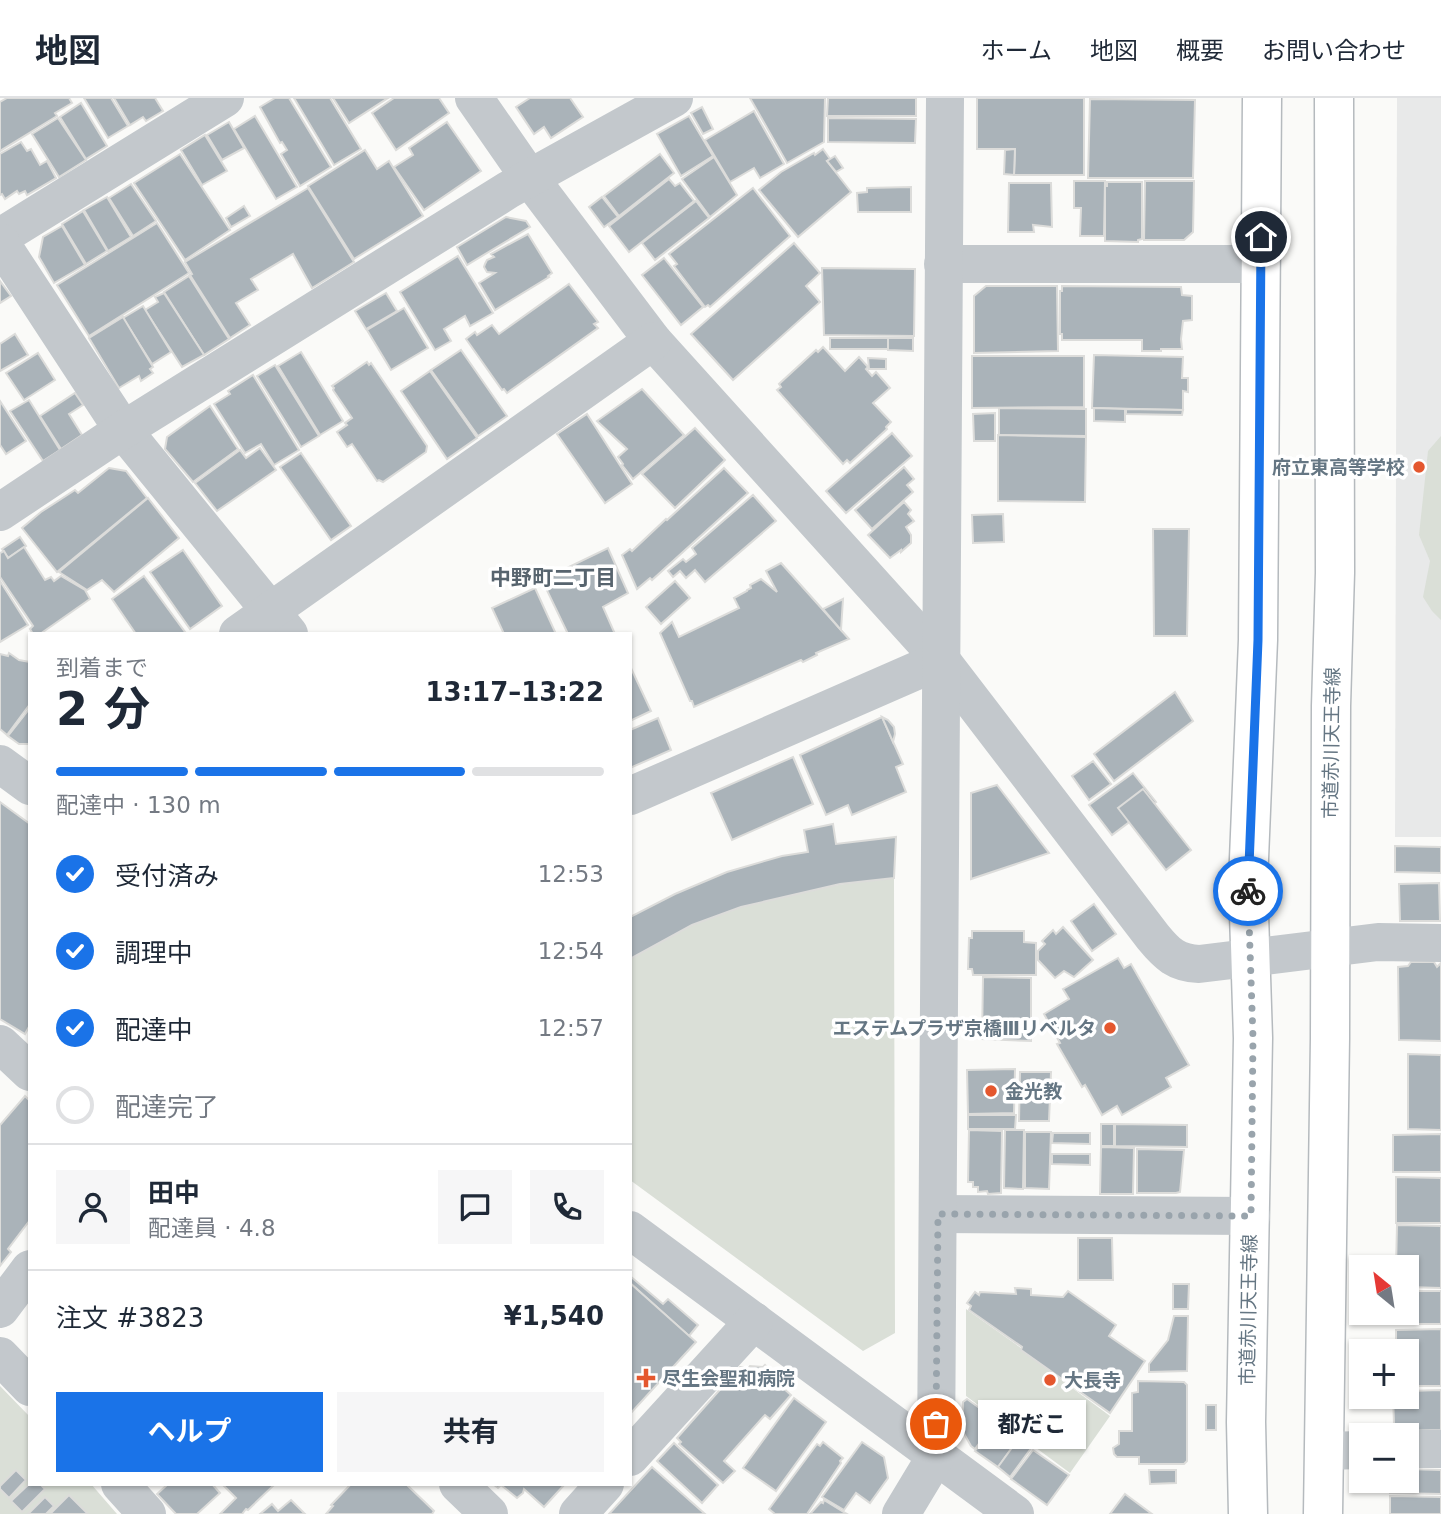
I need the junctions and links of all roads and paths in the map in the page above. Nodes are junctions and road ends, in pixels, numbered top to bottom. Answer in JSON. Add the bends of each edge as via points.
{"nodes":[{"id":1,"x":225,"y":98,"type":"edge"},
{"id":2,"x":474,"y":98,"type":"edge"},
{"id":3,"x":674,"y":98,"type":"edge"},
{"id":4,"x":945,"y":98,"type":"edge"},
{"id":5,"x":1262,"y":98,"type":"edge"},
{"id":6,"x":1334,"y":98,"type":"edge"},
{"id":7,"x":529,"y":177,"type":"junction"},
{"id":8,"x":0,"y":240,"type":"edge"},
{"id":9,"x":943,"y":264,"type":"junction"},
{"id":10,"x":1261,"y":264,"type":"junction"},
{"id":11,"x":653,"y":341,"type":"junction"},
{"id":12,"x":123,"y":430,"type":"junction"},
{"id":13,"x":0,"y":512,"type":"edge"},
{"id":14,"x":280,"y":622,"type":"edge"},
{"id":15,"x":245,"y":632,"type":"edge"},
{"id":16,"x":941,"y":660,"type":"junction"},
{"id":17,"x":632,"y":795,"type":"edge"},
{"id":18,"x":1441,"y":943,"type":"edge"},
{"id":19,"x":1331,"y":948,"type":"junction"},
{"id":20,"x":1249,"y":958,"type":"junction"},
{"id":21,"x":0,"y":1044,"type":"edge"},
{"id":22,"x":28,"y":1070,"type":"edge"},
{"id":23,"x":938,"y":1214,"type":"junction"},
{"id":24,"x":1251,"y":1216,"type":"junction"},
{"id":25,"x":632,"y":1231,"type":"edge"},
{"id":26,"x":28,"y":1272,"type":"edge"},
{"id":27,"x":0,"y":1309,"type":"edge"},
{"id":28,"x":754,"y":1321,"type":"junction"},
{"id":29,"x":0,"y":1356,"type":"edge"},
{"id":30,"x":28,"y":1385,"type":"edge"},
{"id":31,"x":1441,"y":1449,"type":"edge"},
{"id":32,"x":1343,"y":1450,"type":"edge"},
{"id":33,"x":1419,"y":1450,"type":"edge"},
{"id":34,"x":632,"y":1455,"type":"edge"},
{"id":35,"x":936,"y":1456,"type":"junction"},
{"id":36,"x":460,"y":1486,"type":"edge"},
{"id":37,"x":603,"y":1486,"type":"edge"},
{"id":38,"x":489,"y":1514,"type":"edge"},
{"id":39,"x":578,"y":1514,"type":"edge"},
{"id":40,"x":901,"y":1514,"type":"edge"},
{"id":41,"x":1015,"y":1514,"type":"edge"},
{"id":42,"x":1248,"y":1514,"type":"edge"},
{"id":43,"x":1323,"y":1514,"type":"edge"}],
"edges":[{"from":1,"to":8,"type":"street"},
{"from":2,"to":7,"type":"street"},
{"from":3,"to":7,"type":"street"},
{"from":4,"to":9,"type":"street"},
{"from":5,"to":10,"type":"main road","name":"市道赤川天王寺線"},
{"from":6,"to":19,"type":"main road","name":"市道赤川天王寺線"},
{"from":7,"to":11,"type":"street"},
{"from":7,"to":12,"type":"street"},
{"from":8,"to":12,"type":"street"},
{"from":9,"to":10,"type":"street"},
{"from":9,"to":16,"type":"street"},
{"from":10,"to":20,"type":"main road","name":"市道赤川天王寺線","via":[[1258,640]]},
{"from":11,"to":14,"type":"street"},
{"from":11,"to":16,"type":"street"},
{"from":12,"to":13,"type":"street"},
{"from":12,"to":14,"type":"street"},
{"from":14,"to":15,"type":"street"},
{"from":16,"to":17,"type":"street"},
{"from":16,"to":20,"type":"street","via":[[1162,948],[1186,964]]},
{"from":16,"to":23,"type":"street"},
{"from":18,"to":19,"type":"street","via":[[1378,942]]},
{"from":19,"to":20,"type":"street"},
{"from":19,"to":32,"type":"main road","name":"市道赤川天王寺線"},
{"from":20,"to":24,"type":"main road","name":"市道赤川天王寺線"},
{"from":21,"to":22,"type":"street"},
{"from":23,"to":24,"type":"street"},
{"from":23,"to":35,"type":"street"},
{"from":24,"to":42,"type":"main road","name":"市道赤川天王寺線"},
{"from":25,"to":28,"type":"street"},
{"from":26,"to":27,"type":"street"},
{"from":28,"to":34,"type":"street"},
{"from":28,"to":35,"type":"street"},
{"from":29,"to":30,"type":"street"},
{"from":31,"to":33,"type":"street"},
{"from":32,"to":43,"type":"main road","name":"市道赤川天王寺線"},
{"from":35,"to":40,"type":"street"},
{"from":35,"to":41,"type":"street"},
{"from":36,"to":38,"type":"street"},
{"from":37,"to":39,"type":"street"}]}
